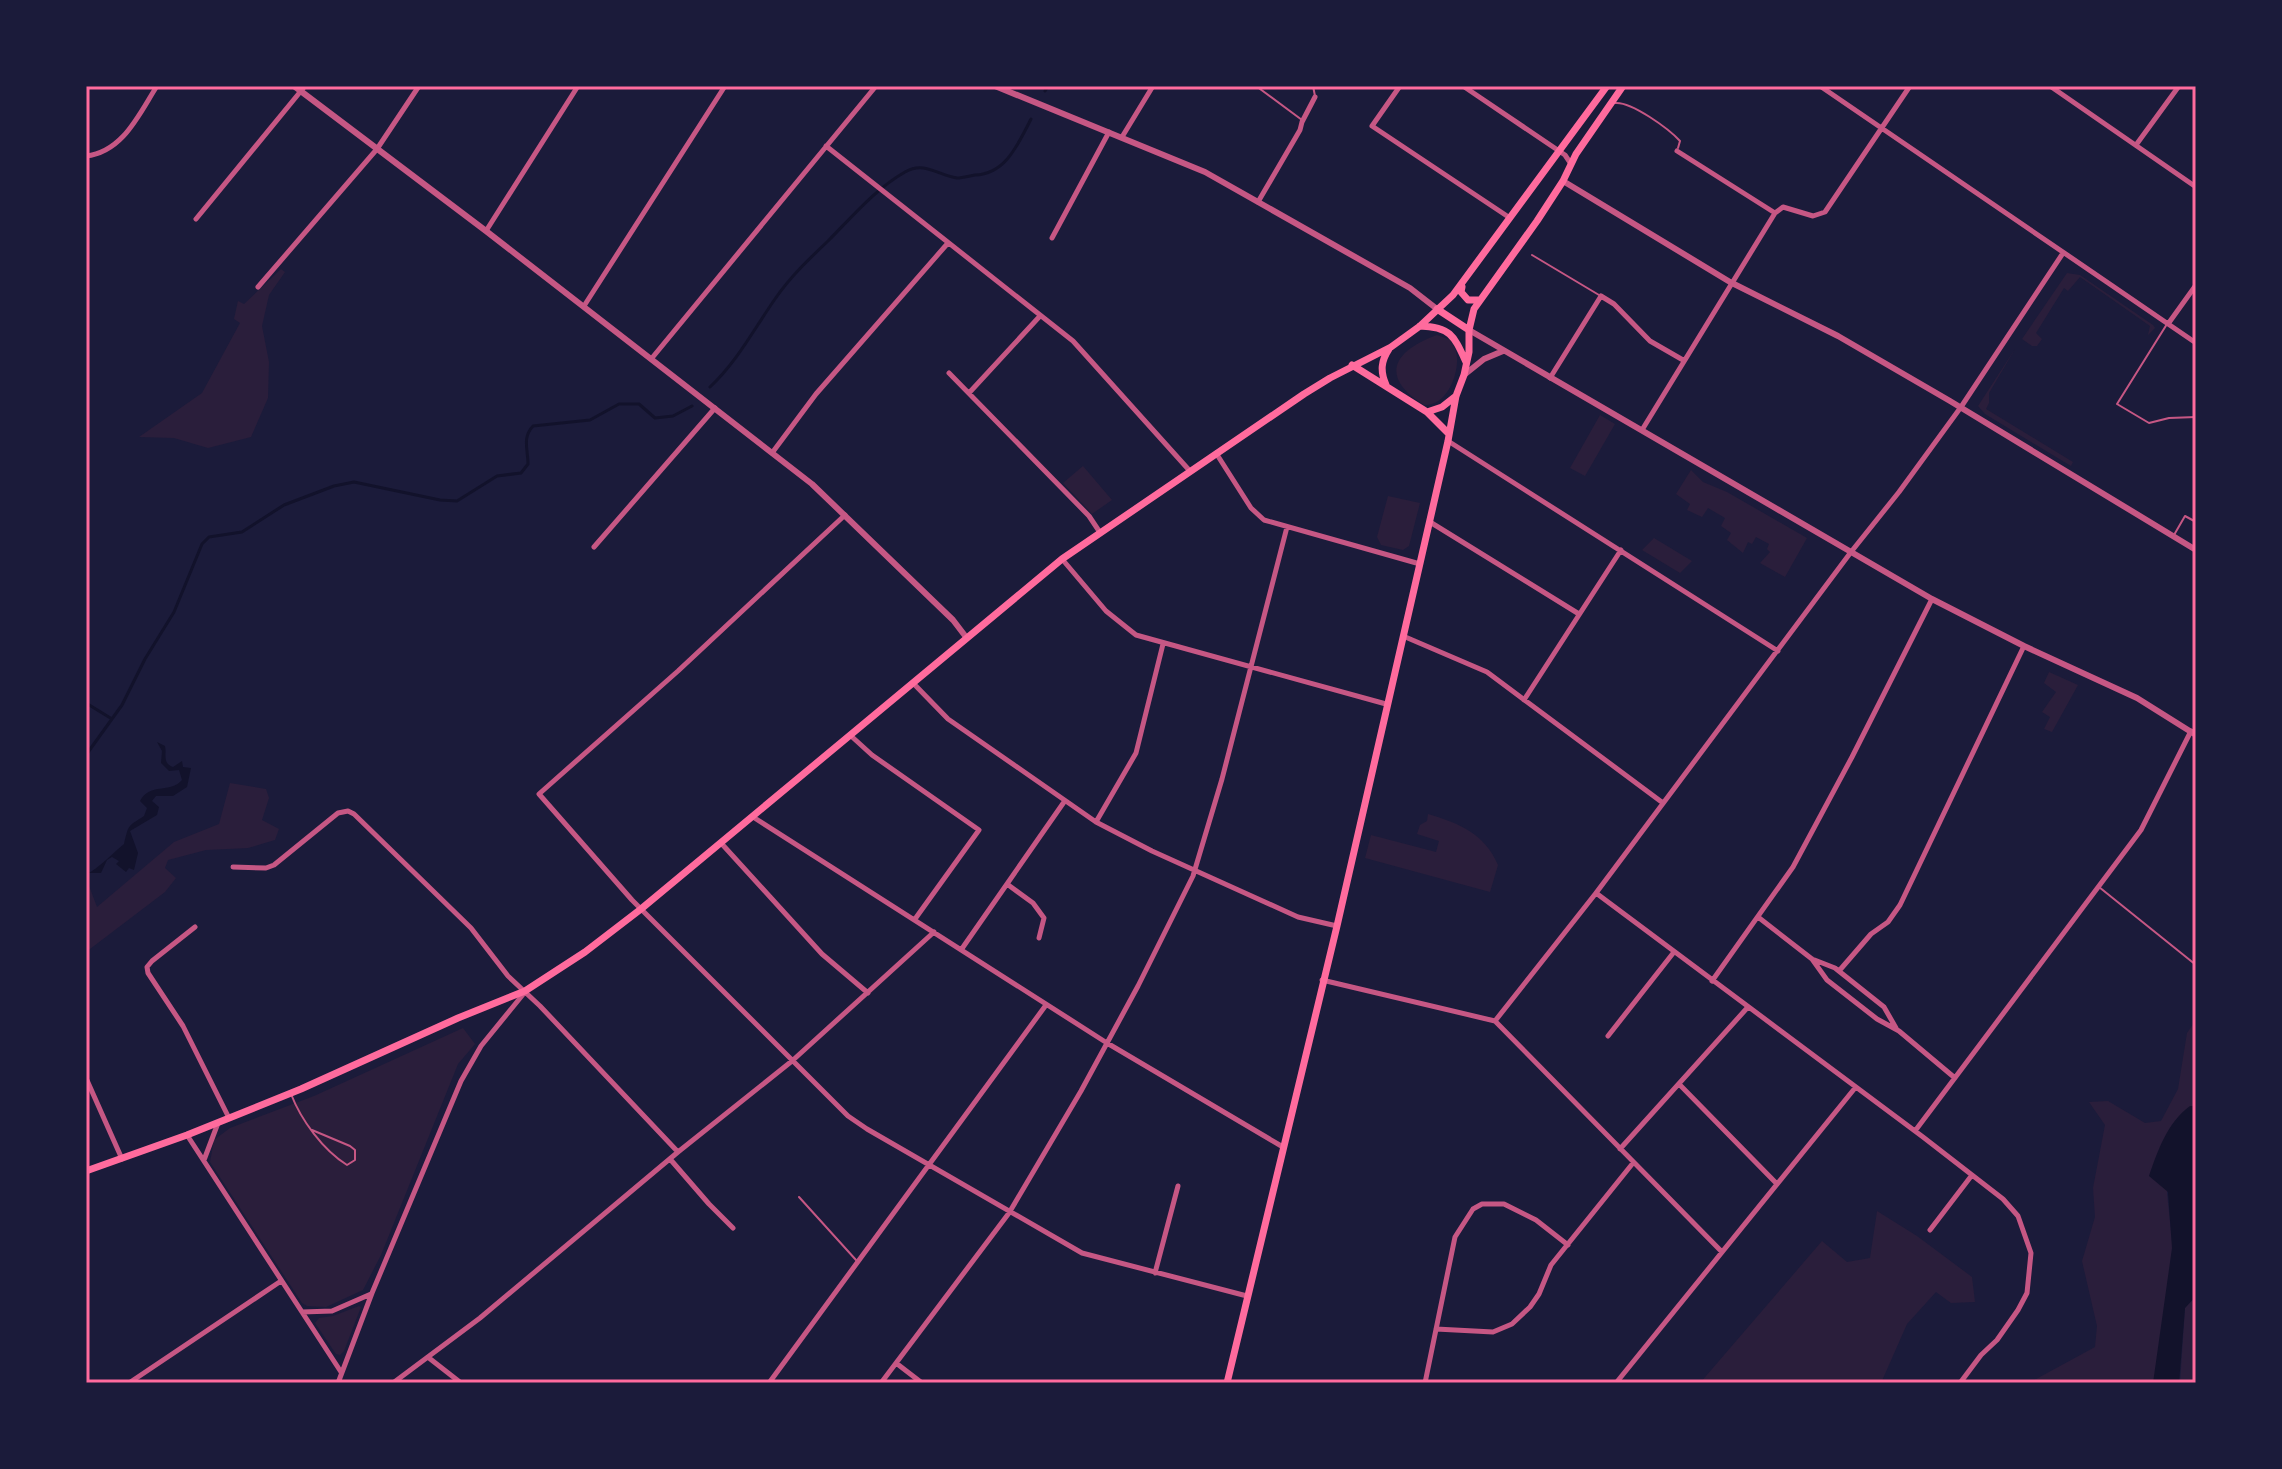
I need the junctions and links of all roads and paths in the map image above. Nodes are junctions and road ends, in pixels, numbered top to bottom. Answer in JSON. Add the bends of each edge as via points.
{"nodes":[{"id":1,"x":157,"y":86,"type":"edge"},
{"id":2,"x":294,"y":86,"type":"edge"},
{"id":3,"x":419,"y":86,"type":"edge"},
{"id":4,"x":578,"y":86,"type":"edge"},
{"id":5,"x":725,"y":86,"type":"edge"},
{"id":6,"x":876,"y":86,"type":"edge"},
{"id":7,"x":995,"y":86,"type":"edge"},
{"id":8,"x":1153,"y":86,"type":"edge"},
{"id":9,"x":1256,"y":86,"type":"edge"},
{"id":10,"x":1313,"y":86,"type":"edge"},
{"id":11,"x":1400,"y":86,"type":"edge"},
{"id":12,"x":1463,"y":86,"type":"edge"},
{"id":13,"x":1623,"y":86,"type":"edge"},
{"id":14,"x":1820,"y":86,"type":"edge"},
{"id":15,"x":1910,"y":86,"type":"edge"},
{"id":16,"x":2050,"y":86,"type":"edge"},
{"id":17,"x":2179,"y":86,"type":"edge"},
{"id":18,"x":1602,"y":88,"type":"edge"},
{"id":19,"x":303,"y":89,"type":"edge"},
{"id":20,"x":1315,"y":97,"type":"joint"},
{"id":21,"x":1610,"y":104,"type":"junction"},
{"id":22,"x":1302,"y":120,"type":"junction"},
{"id":23,"x":1881,"y":128,"type":"junction"},
{"id":24,"x":1109,"y":131,"type":"junction"},
{"id":25,"x":1122,"y":137,"type":"junction"},
{"id":26,"x":2136,"y":145,"type":"junction"},
{"id":27,"x":826,"y":146,"type":"junction"},
{"id":28,"x":377,"y":149,"type":"junction"},
{"id":29,"x":1677,"y":151,"type":"joint"},
{"id":30,"x":1560,"y":152,"type":"junction"},
{"id":31,"x":86,"y":156,"type":"edge"},
{"id":32,"x":1571,"y":164,"type":"junction"},
{"id":33,"x":1563,"y":181,"type":"junction"},
{"id":34,"x":2196,"y":187,"type":"edge"},
{"id":35,"x":1258,"y":202,"type":"junction"},
{"id":36,"x":1775,"y":213,"type":"junction"},
{"id":37,"x":1510,"y":218,"type":"junction"},
{"id":38,"x":196,"y":219,"type":"dead end"},
{"id":39,"x":486,"y":231,"type":"junction"},
{"id":40,"x":1052,"y":238,"type":"dead end"},
{"id":41,"x":948,"y":243,"type":"junction"},
{"id":42,"x":2063,"y":253,"type":"junction"},
{"id":43,"x":1532,"y":255,"type":"dead end"},
{"id":44,"x":1730,"y":282,"type":"junction"},
{"id":45,"x":1462,"y":284,"type":"junction"},
{"id":46,"x":2196,"y":285,"type":"edge"},
{"id":47,"x":258,"y":287,"type":"dead end"},
{"id":48,"x":1601,"y":296,"type":"junction"},
{"id":49,"x":1480,"y":300,"type":"junction"},
{"id":50,"x":584,"y":306,"type":"junction"},
{"id":51,"x":1437,"y":309,"type":"junction"},
{"id":52,"x":1040,"y":316,"type":"junction"},
{"id":53,"x":2168,"y":324,"type":"junction"},
{"id":54,"x":1420,"y":326,"type":"junction"},
{"id":55,"x":1469,"y":330,"type":"junction"},
{"id":56,"x":2196,"y":343,"type":"edge"},
{"id":57,"x":1391,"y":347,"type":"junction"},
{"id":58,"x":1503,"y":351,"type":"junction"},
{"id":59,"x":652,"y":358,"type":"junction"},
{"id":60,"x":1683,"y":360,"type":"junction"},
{"id":61,"x":1466,"y":364,"type":"junction"},
{"id":62,"x":1352,"y":365,"type":"junction"},
{"id":63,"x":949,"y":373,"type":"dead end"},
{"id":64,"x":1464,"y":375,"type":"junction"},
{"id":65,"x":1550,"y":378,"type":"junction"},
{"id":66,"x":1386,"y":385,"type":"junction"},
{"id":67,"x":969,"y":393,"type":"junction"},
{"id":68,"x":1456,"y":396,"type":"junction"},
{"id":69,"x":1961,"y":407,"type":"junction"},
{"id":70,"x":715,"y":408,"type":"junction"},
{"id":71,"x":1427,"y":412,"type":"junction"},
{"id":72,"x":2196,"y":417,"type":"edge"},
{"id":73,"x":1642,"y":430,"type":"junction"},
{"id":74,"x":1449,"y":437,"type":"junction"},
{"id":75,"x":772,"y":453,"type":"junction"},
{"id":76,"x":1216,"y":453,"type":"junction"},
{"id":77,"x":1189,"y":470,"type":"junction"},
{"id":78,"x":845,"y":515,"type":"junction"},
{"id":79,"x":1430,"y":522,"type":"junction"},
{"id":80,"x":2196,"y":522,"type":"edge"},
{"id":81,"x":1287,"y":527,"type":"junction"},
{"id":82,"x":1099,"y":531,"type":"junction"},
{"id":83,"x":2173,"y":536,"type":"junction"},
{"id":84,"x":594,"y":547,"type":"dead end"},
{"id":85,"x":1621,"y":550,"type":"junction"},
{"id":86,"x":2196,"y":550,"type":"edge"},
{"id":87,"x":1851,"y":552,"type":"junction"},
{"id":88,"x":1062,"y":559,"type":"junction"},
{"id":89,"x":1420,"y":564,"type":"junction"},
{"id":90,"x":1932,"y":599,"type":"junction"},
{"id":91,"x":1579,"y":614,"type":"junction"},
{"id":92,"x":1403,"y":636,"type":"junction"},
{"id":93,"x":966,"y":637,"type":"junction"},
{"id":94,"x":1163,"y":644,"type":"junction"},
{"id":95,"x":2024,"y":646,"type":"junction"},
{"id":96,"x":1778,"y":651,"type":"junction"},
{"id":97,"x":1251,"y":667,"type":"junction"},
{"id":98,"x":912,"y":682,"type":"junction"},
{"id":99,"x":1524,"y":700,"type":"junction"},
{"id":100,"x":1386,"y":704,"type":"junction"},
{"id":101,"x":2196,"y":721,"type":"edge"},
{"id":102,"x":2194,"y":733,"type":"edge"},
{"id":103,"x":850,"y":735,"type":"junction"},
{"id":104,"x":1064,"y":802,"type":"junction"},
{"id":105,"x":1663,"y":804,"type":"junction"},
{"id":106,"x":753,"y":817,"type":"junction"},
{"id":107,"x":1096,"y":822,"type":"junction"},
{"id":108,"x":721,"y":843,"type":"junction"},
{"id":109,"x":233,"y":867,"type":"dead end"},
{"id":110,"x":1195,"y":871,"type":"junction"},
{"id":111,"x":1007,"y":884,"type":"junction"},
{"id":112,"x":2098,"y":887,"type":"junction"},
{"id":113,"x":1596,"y":893,"type":"junction"},
{"id":114,"x":641,"y":909,"type":"junction"},
{"id":115,"x":1758,"y":917,"type":"junction"},
{"id":116,"x":914,"y":920,"type":"junction"},
{"id":117,"x":1337,"y":926,"type":"junction"},
{"id":118,"x":195,"y":927,"type":"dead end"},
{"id":119,"x":934,"y":932,"type":"junction"},
{"id":120,"x":1039,"y":938,"type":"dead end"},
{"id":121,"x":961,"y":950,"type":"junction"},
{"id":122,"x":1674,"y":952,"type":"junction"},
{"id":123,"x":1812,"y":959,"type":"junction"},
{"id":124,"x":2196,"y":965,"type":"edge"},
{"id":125,"x":1839,"y":971,"type":"junction"},
{"id":126,"x":1322,"y":980,"type":"junction"},
{"id":127,"x":1712,"y":981,"type":"junction"},
{"id":128,"x":525,"y":991,"type":"junction"},
{"id":129,"x":868,"y":993,"type":"junction"},
{"id":130,"x":1046,"y":1005,"type":"junction"},
{"id":131,"x":1748,"y":1007,"type":"junction"},
{"id":132,"x":1495,"y":1021,"type":"junction"},
{"id":133,"x":1899,"y":1031,"type":"junction"},
{"id":134,"x":1608,"y":1036,"type":"dead end"},
{"id":135,"x":1107,"y":1043,"type":"junction"},
{"id":136,"x":792,"y":1061,"type":"junction"},
{"id":137,"x":86,"y":1078,"type":"edge"},
{"id":138,"x":1955,"y":1078,"type":"junction"},
{"id":139,"x":1679,"y":1084,"type":"junction"},
{"id":140,"x":1855,"y":1088,"type":"junction"},
{"id":141,"x":290,"y":1093,"type":"junction"},
{"id":142,"x":229,"y":1118,"type":"junction"},
{"id":143,"x":218,"y":1122,"type":"junction"},
{"id":144,"x":312,"y":1130,"type":"junction"},
{"id":145,"x":1915,"y":1131,"type":"junction"},
{"id":146,"x":187,"y":1135,"type":"junction"},
{"id":147,"x":1283,"y":1147,"type":"junction"},
{"id":148,"x":1620,"y":1149,"type":"junction"},
{"id":149,"x":678,"y":1152,"type":"junction"},
{"id":150,"x":122,"y":1159,"type":"junction"},
{"id":151,"x":670,"y":1159,"type":"junction"},
{"id":152,"x":204,"y":1160,"type":"junction"},
{"id":153,"x":1633,"y":1163,"type":"junction"},
{"id":154,"x":927,"y":1165,"type":"junction"},
{"id":155,"x":86,"y":1171,"type":"edge"},
{"id":156,"x":1972,"y":1175,"type":"junction"},
{"id":157,"x":1777,"y":1184,"type":"junction"},
{"id":158,"x":1178,"y":1186,"type":"dead end"},
{"id":159,"x":799,"y":1197,"type":"dead end"},
{"id":160,"x":1009,"y":1213,"type":"junction"},
{"id":161,"x":733,"y":1228,"type":"dead end"},
{"id":162,"x":1930,"y":1230,"type":"dead end"},
{"id":163,"x":1568,"y":1245,"type":"junction"},
{"id":164,"x":1722,"y":1252,"type":"junction"},
{"id":165,"x":857,"y":1261,"type":"junction"},
{"id":166,"x":1155,"y":1273,"type":"junction"},
{"id":167,"x":281,"y":1281,"type":"junction"},
{"id":168,"x":372,"y":1293,"type":"junction"},
{"id":169,"x":1247,"y":1296,"type":"junction"},
{"id":170,"x":302,"y":1312,"type":"junction"},
{"id":171,"x":1436,"y":1329,"type":"junction"},
{"id":172,"x":429,"y":1358,"type":"junction"},
{"id":173,"x":896,"y":1363,"type":"junction"},
{"id":174,"x":341,"y":1372,"type":"junction"},
{"id":175,"x":129,"y":1383,"type":"edge"},
{"id":176,"x":338,"y":1383,"type":"edge"},
{"id":177,"x":393,"y":1383,"type":"edge"},
{"id":178,"x":461,"y":1383,"type":"edge"},
{"id":179,"x":769,"y":1383,"type":"edge"},
{"id":180,"x":881,"y":1383,"type":"edge"},
{"id":181,"x":922,"y":1383,"type":"edge"},
{"id":182,"x":1227,"y":1383,"type":"edge"},
{"id":183,"x":1425,"y":1383,"type":"edge"},
{"id":184,"x":1616,"y":1383,"type":"edge"},
{"id":185,"x":1960,"y":1383,"type":"edge"}],
"edges":[{"from":1,"to":31,"type":"street","via":[[123,138]]},
{"from":2,"to":19,"type":"street"},
{"from":3,"to":28,"type":"street"},
{"from":4,"to":39,"type":"street"},
{"from":5,"to":50,"type":"street"},
{"from":6,"to":27,"type":"street"},
{"from":7,"to":24,"type":"street"},
{"from":8,"to":25,"type":"street"},
{"from":9,"to":22,"type":"lane"},
{"from":10,"to":20,"type":"lane"},
{"from":11,"to":37,"type":"street","via":[[1372,126]]},
{"from":12,"to":30,"type":"street"},
{"from":13,"to":21,"type":"main road"},
{"from":14,"to":23,"type":"street"},
{"from":15,"to":23,"type":"street"},
{"from":16,"to":26,"type":"street"},
{"from":17,"to":26,"type":"street"},
{"from":18,"to":30,"type":"main road"},
{"from":19,"to":28,"type":"street"},
{"from":19,"to":38,"type":"street"},
{"from":20,"to":22,"type":"street"},
{"from":21,"to":29,"type":"lane","via":[[1629,104],[1672,133],[1680,141]]},
{"from":21,"to":32,"type":"main road"},
{"from":22,"to":35,"type":"street"},
{"from":23,"to":36,"type":"street","via":[[1825,212],[1813,216],[1783,207]]},
{"from":23,"to":42,"type":"street"},
{"from":24,"to":25,"type":"street"},
{"from":24,"to":40,"type":"street"},
{"from":25,"to":35,"type":"street","via":[[1205,172]]},
{"from":26,"to":34,"type":"street"},
{"from":27,"to":41,"type":"street"},
{"from":27,"to":59,"type":"street"},
{"from":28,"to":39,"type":"street"},
{"from":28,"to":47,"type":"street"},
{"from":29,"to":36,"type":"street"},
{"from":30,"to":32,"type":"street"},
{"from":30,"to":37,"type":"main road"},
{"from":32,"to":33,"type":"main road"},
{"from":33,"to":44,"type":"street"},
{"from":33,"to":49,"type":"main road"},
{"from":35,"to":51,"type":"street","via":[[1410,288]]},
{"from":36,"to":44,"type":"street"},
{"from":37,"to":45,"type":"main road"},
{"from":39,"to":50,"type":"street"},
{"from":41,"to":52,"type":"street"},
{"from":41,"to":75,"type":"street","via":[[816,394]]},
{"from":42,"to":53,"type":"street"},
{"from":42,"to":69,"type":"street"},
{"from":43,"to":48,"type":"lane"},
{"from":44,"to":60,"type":"street"},
{"from":44,"to":69,"type":"street"},
{"from":45,"to":49,"type":"main road","via":[[1468,300]]},
{"from":45,"to":51,"type":"main road"},
{"from":46,"to":53,"type":"street"},
{"from":48,"to":60,"type":"street","via":[[1650,341]]},
{"from":48,"to":65,"type":"street"},
{"from":49,"to":55,"type":"main road"},
{"from":50,"to":59,"type":"street"},
{"from":51,"to":54,"type":"main road"},
{"from":51,"to":55,"type":"main road"},
{"from":52,"to":67,"type":"street"},
{"from":52,"to":77,"type":"street","via":[[1073,341]]},
{"from":53,"to":56,"type":"street"},
{"from":53,"to":72,"type":"lane","via":[[2117,404],[2149,423]]},
{"from":54,"to":57,"type":"main road"},
{"from":54,"to":61,"type":"main road","via":[[1452,336]]},
{"from":55,"to":58,"type":"street"},
{"from":55,"to":61,"type":"main road"},
{"from":57,"to":62,"type":"main road"},
{"from":57,"to":66,"type":"main road","via":[[1382,365]]},
{"from":58,"to":64,"type":"street"},
{"from":58,"to":65,"type":"street"},
{"from":59,"to":70,"type":"street"},
{"from":60,"to":73,"type":"street"},
{"from":61,"to":64,"type":"main road"},
{"from":62,"to":66,"type":"main road"},
{"from":62,"to":76,"type":"main road"},
{"from":63,"to":67,"type":"street"},
{"from":64,"to":68,"type":"main road"},
{"from":65,"to":73,"type":"street"},
{"from":66,"to":71,"type":"main road"},
{"from":67,"to":82,"type":"street"},
{"from":68,"to":71,"type":"main road"},
{"from":68,"to":74,"type":"main road"},
{"from":69,"to":83,"type":"street"},
{"from":69,"to":87,"type":"street"},
{"from":70,"to":75,"type":"street"},
{"from":70,"to":84,"type":"street"},
{"from":71,"to":74,"type":"main road"},
{"from":73,"to":87,"type":"street"},
{"from":74,"to":79,"type":"main road"},
{"from":74,"to":85,"type":"street"},
{"from":75,"to":78,"type":"street"},
{"from":76,"to":77,"type":"main road"},
{"from":76,"to":81,"type":"street","via":[[1257,515]]},
{"from":77,"to":82,"type":"main road"},
{"from":78,"to":93,"type":"street"},
{"from":78,"to":114,"type":"street","via":[[539,794]]},
{"from":79,"to":89,"type":"main road"},
{"from":79,"to":91,"type":"street"},
{"from":80,"to":83,"type":"lane","via":[[2185,516]]},
{"from":81,"to":89,"type":"street"},
{"from":81,"to":97,"type":"street"},
{"from":82,"to":88,"type":"main road"},
{"from":83,"to":86,"type":"street"},
{"from":85,"to":91,"type":"street"},
{"from":85,"to":96,"type":"street"},
{"from":87,"to":90,"type":"street"},
{"from":87,"to":96,"type":"street"},
{"from":88,"to":93,"type":"main road"},
{"from":88,"to":94,"type":"street","via":[[1122,626]]},
{"from":89,"to":92,"type":"main road"},
{"from":90,"to":95,"type":"street"},
{"from":90,"to":115,"type":"street","via":[[1806,844]]},
{"from":91,"to":99,"type":"street"},
{"from":92,"to":99,"type":"street","via":[[1476,666]]},
{"from":92,"to":100,"type":"main road"},
{"from":93,"to":98,"type":"main road"},
{"from":94,"to":97,"type":"street"},
{"from":94,"to":107,"type":"street","via":[[1136,753]]},
{"from":95,"to":102,"type":"street","via":[[2137,698]]},
{"from":95,"to":125,"type":"street","via":[[1900,905]]},
{"from":96,"to":105,"type":"street"},
{"from":97,"to":100,"type":"street"},
{"from":97,"to":110,"type":"street"},
{"from":98,"to":103,"type":"main road"},
{"from":98,"to":104,"type":"street","via":[[948,719]]},
{"from":99,"to":105,"type":"street"},
{"from":100,"to":117,"type":"main road"},
{"from":101,"to":102,"type":"street"},
{"from":102,"to":112,"type":"street","via":[[2145,824]]},
{"from":103,"to":106,"type":"main road"},
{"from":103,"to":116,"type":"street","via":[[979,830]]},
{"from":104,"to":107,"type":"street"},
{"from":104,"to":111,"type":"street"},
{"from":105,"to":113,"type":"street"},
{"from":106,"to":108,"type":"main road"},
{"from":106,"to":116,"type":"street"},
{"from":107,"to":110,"type":"street"},
{"from":108,"to":114,"type":"main road"},
{"from":108,"to":129,"type":"street","via":[[800,931]]},
{"from":109,"to":128,"type":"street","via":[[266,868],[338,813],[348,811],[471,928]]},
{"from":110,"to":117,"type":"street","via":[[1298,917]]},
{"from":110,"to":135,"type":"street"},
{"from":111,"to":120,"type":"street","via":[[1044,918]]},
{"from":111,"to":121,"type":"street"},
{"from":112,"to":124,"type":"lane"},
{"from":112,"to":138,"type":"street"},
{"from":113,"to":122,"type":"street"},
{"from":113,"to":132,"type":"street"},
{"from":114,"to":128,"type":"main road"},
{"from":114,"to":136,"type":"street"},
{"from":115,"to":123,"type":"street"},
{"from":115,"to":127,"type":"street"},
{"from":116,"to":119,"type":"street"},
{"from":117,"to":126,"type":"main road"},
{"from":118,"to":142,"type":"street","via":[[152,961],[148,973],[183,1026]]},
{"from":119,"to":121,"type":"street"},
{"from":119,"to":129,"type":"street"},
{"from":121,"to":130,"type":"street"},
{"from":122,"to":127,"type":"street"},
{"from":122,"to":134,"type":"street"},
{"from":123,"to":125,"type":"street"},
{"from":123,"to":133,"type":"street","via":[[1827,980]]},
{"from":125,"to":133,"type":"street","via":[[1889,1012]]},
{"from":126,"to":132,"type":"street"},
{"from":126,"to":147,"type":"main road"},
{"from":127,"to":131,"type":"street"},
{"from":128,"to":141,"type":"main road"},
{"from":128,"to":149,"type":"street"},
{"from":128,"to":168,"type":"street","via":[[471,1062]]},
{"from":129,"to":136,"type":"street"},
{"from":130,"to":135,"type":"street"},
{"from":130,"to":154,"type":"street"},
{"from":131,"to":139,"type":"street"},
{"from":131,"to":140,"type":"street"},
{"from":132,"to":148,"type":"street"},
{"from":133,"to":138,"type":"street"},
{"from":135,"to":147,"type":"street"},
{"from":135,"to":160,"type":"street"},
{"from":136,"to":149,"type":"street"},
{"from":136,"to":154,"type":"street","via":[[848,1116]]},
{"from":137,"to":150,"type":"street"},
{"from":138,"to":145,"type":"street"},
{"from":139,"to":148,"type":"street"},
{"from":139,"to":157,"type":"street"},
{"from":140,"to":145,"type":"street"},
{"from":140,"to":157,"type":"street"},
{"from":141,"to":142,"type":"main road"},
{"from":141,"to":144,"type":"lane"},
{"from":142,"to":143,"type":"main road"},
{"from":143,"to":146,"type":"main road"},
{"from":143,"to":152,"type":"street"},
{"from":144,"to":144,"type":"lane","via":[[343,1163],[355,1160],[350,1146]]},
{"from":145,"to":156,"type":"street"},
{"from":146,"to":150,"type":"main road"},
{"from":146,"to":152,"type":"street"},
{"from":147,"to":169,"type":"main road"},
{"from":148,"to":153,"type":"street"},
{"from":149,"to":151,"type":"street"},
{"from":150,"to":155,"type":"main road"},
{"from":151,"to":161,"type":"street"},
{"from":151,"to":172,"type":"street"},
{"from":152,"to":167,"type":"street"},
{"from":153,"to":163,"type":"street"},
{"from":153,"to":164,"type":"street"},
{"from":154,"to":160,"type":"street"},
{"from":154,"to":165,"type":"street"},
{"from":156,"to":162,"type":"street"},
{"from":156,"to":185,"type":"street","via":[[2018,1216],[2032,1263],[2018,1310]]},
{"from":157,"to":164,"type":"street"},
{"from":158,"to":166,"type":"street"},
{"from":159,"to":165,"type":"lane"},
{"from":160,"to":166,"type":"street","via":[[1082,1253]]},
{"from":160,"to":173,"type":"street"},
{"from":163,"to":171,"type":"street","via":[[1551,1265],[1530,1307],[1512,1324],[1493,1332]]},
{"from":163,"to":171,"type":"street","via":[[1504,1204],[1473,1209],[1455,1237]]},
{"from":164,"to":184,"type":"street"},
{"from":165,"to":179,"type":"street"},
{"from":166,"to":169,"type":"street"},
{"from":167,"to":170,"type":"street"},
{"from":167,"to":175,"type":"street"},
{"from":168,"to":170,"type":"street","via":[[332,1311]]},
{"from":168,"to":174,"type":"street"},
{"from":169,"to":182,"type":"main road"},
{"from":170,"to":174,"type":"street"},
{"from":171,"to":183,"type":"street"},
{"from":172,"to":177,"type":"street"},
{"from":172,"to":178,"type":"street"},
{"from":173,"to":180,"type":"street"},
{"from":173,"to":181,"type":"street"},
{"from":174,"to":176,"type":"street"}]}
